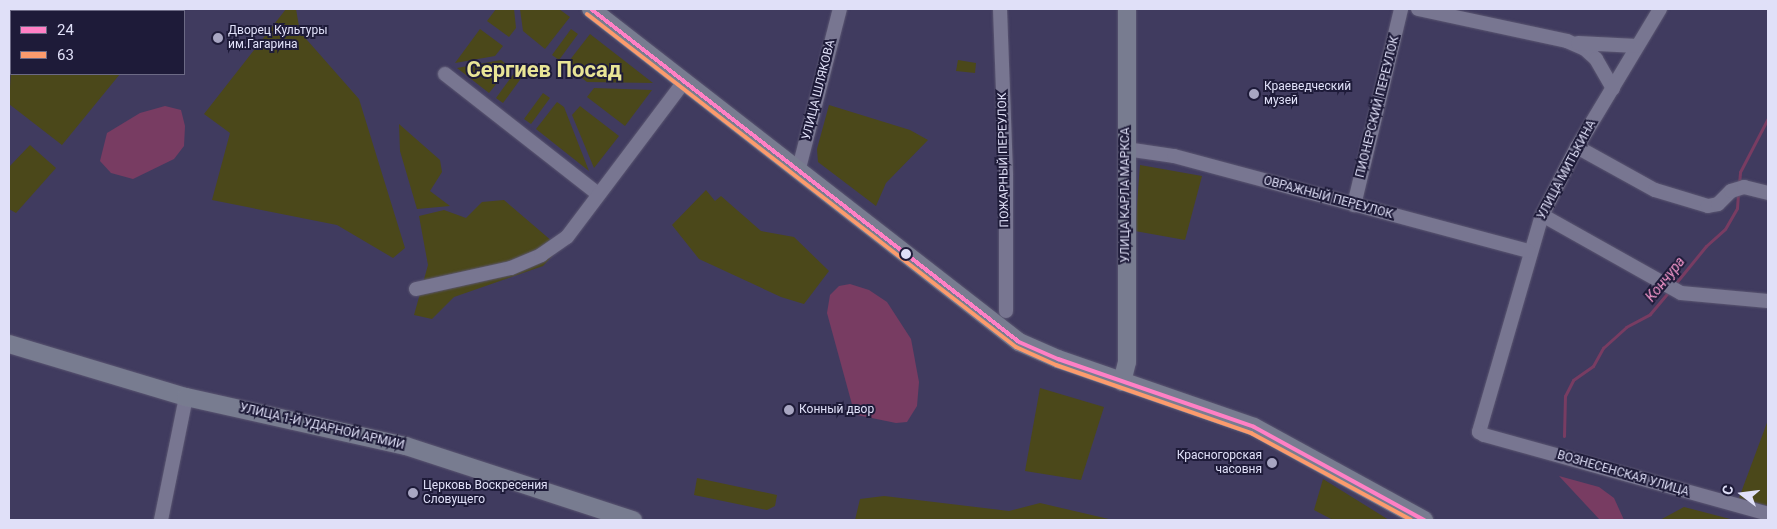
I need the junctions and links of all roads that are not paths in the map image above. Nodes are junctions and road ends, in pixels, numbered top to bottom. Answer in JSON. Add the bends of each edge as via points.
{"nodes":[{"id":1,"x":591,"y":9,"type":"edge"},
{"id":2,"x":840,"y":9,"type":"edge"},
{"id":3,"x":1000,"y":9,"type":"edge"},
{"id":4,"x":1127,"y":9,"type":"edge"},
{"id":5,"x":1401,"y":9,"type":"edge"},
{"id":6,"x":1418,"y":9,"type":"edge"},
{"id":7,"x":1660,"y":9,"type":"edge"},
{"id":8,"x":1567,"y":42,"type":"junction"},
{"id":9,"x":1638,"y":46,"type":"junction"},
{"id":10,"x":445,"y":74,"type":"dead end"},
{"id":11,"x":684,"y":82,"type":"junction"},
{"id":12,"x":1613,"y":88,"type":"junction"},
{"id":13,"x":1577,"y":147,"type":"junction"},
{"id":14,"x":1126,"y":149,"type":"junction"},
{"id":15,"x":798,"y":172,"type":"junction"},
{"id":16,"x":1768,"y":193,"type":"edge"},
{"id":17,"x":598,"y":194,"type":"junction"},
{"id":18,"x":1354,"y":205,"type":"junction"},
{"id":19,"x":1542,"y":215,"type":"junction"},
{"id":20,"x":1529,"y":251,"type":"junction"},
{"id":21,"x":416,"y":288,"type":"dead end"},
{"id":22,"x":1768,"y":301,"type":"edge"},
{"id":23,"x":1006,"y":311,"type":"dead end"},
{"id":24,"x":9,"y":344,"type":"edge"},
{"id":25,"x":1122,"y":382,"type":"junction"},
{"id":26,"x":186,"y":397,"type":"junction"},
{"id":27,"x":1480,"y":432,"type":"joint"},
{"id":28,"x":1768,"y":514,"type":"edge"},
{"id":29,"x":161,"y":520,"type":"edge"},
{"id":30,"x":633,"y":520,"type":"edge"},
{"id":31,"x":1424,"y":520,"type":"edge"}],
"edges":[{"from":1,"to":11,"type":"main road"},
{"from":2,"to":15,"type":"street","name":"УЛИЦА ШЛЯКОВА"},
{"from":3,"to":23,"type":"street","name":"ПОЖАРНЫЙ ПЕРЕУЛОК","via":[[1006,175]]},
{"from":4,"to":14,"type":"main road","name":"УЛИЦА КАРЛА МАРКСА"},
{"from":5,"to":18,"type":"street","name":"ПИОНЕРСКИЙ ПЕРЕУЛОК"},
{"from":6,"to":8,"type":"street"},
{"from":7,"to":9,"type":"street","name":"УЛИЦА МИТЬКИНА"},
{"from":8,"to":9,"type":"street","via":[[1610,47]]},
{"from":8,"to":12,"type":"street","via":[[1584,49],[1596,59]]},
{"from":9,"to":12,"type":"street","name":"УЛИЦА МИТЬКИНА"},
{"from":10,"to":17,"type":"street"},
{"from":11,"to":15,"type":"main road"},
{"from":11,"to":17,"type":"street"},
{"from":12,"to":13,"type":"street","name":"УЛИЦА МИТЬКИНА"},
{"from":13,"to":16,"type":"street","via":[[1655,190],[1708,206],[1718,204],[1738,189]]},
{"from":13,"to":19,"type":"street","name":"УЛИЦА МИТЬКИНА"},
{"from":14,"to":18,"type":"street","name":"ОВРАЖНЫЙ ПЕРЕУЛОК","via":[[1174,156]]},
{"from":14,"to":25,"type":"main road","name":"УЛИЦА КАРЛА МАРКСА","via":[[1127,362]]},
{"from":15,"to":25,"type":"main road","via":[[1020,342]]},
{"from":17,"to":21,"type":"street","via":[[567,237],[541,255],[511,268]]},
{"from":18,"to":20,"type":"street","name":"ОВРАЖНЫЙ ПЕРЕУЛОК"},
{"from":19,"to":20,"type":"street","name":"УЛИЦА МИТЬКИНА"},
{"from":19,"to":22,"type":"street","via":[[1681,293]]},
{"from":20,"to":27,"type":"street","name":"УЛИЦА МИТЬКИНА"},
{"from":24,"to":26,"type":"main road","name":"УЛИЦА 1-Й УДАРНОЙ АРМИИ"},
{"from":25,"to":31,"type":"main road","via":[[1254,427]]},
{"from":26,"to":29,"type":"street"},
{"from":26,"to":30,"type":"main road","name":"УЛИЦА 1-Й УДАРНОЙ АРМИИ","via":[[406,446]]},
{"from":27,"to":28,"type":"street","name":"ВОЗНЕСЕНСКАЯ УЛИЦА"}]}
